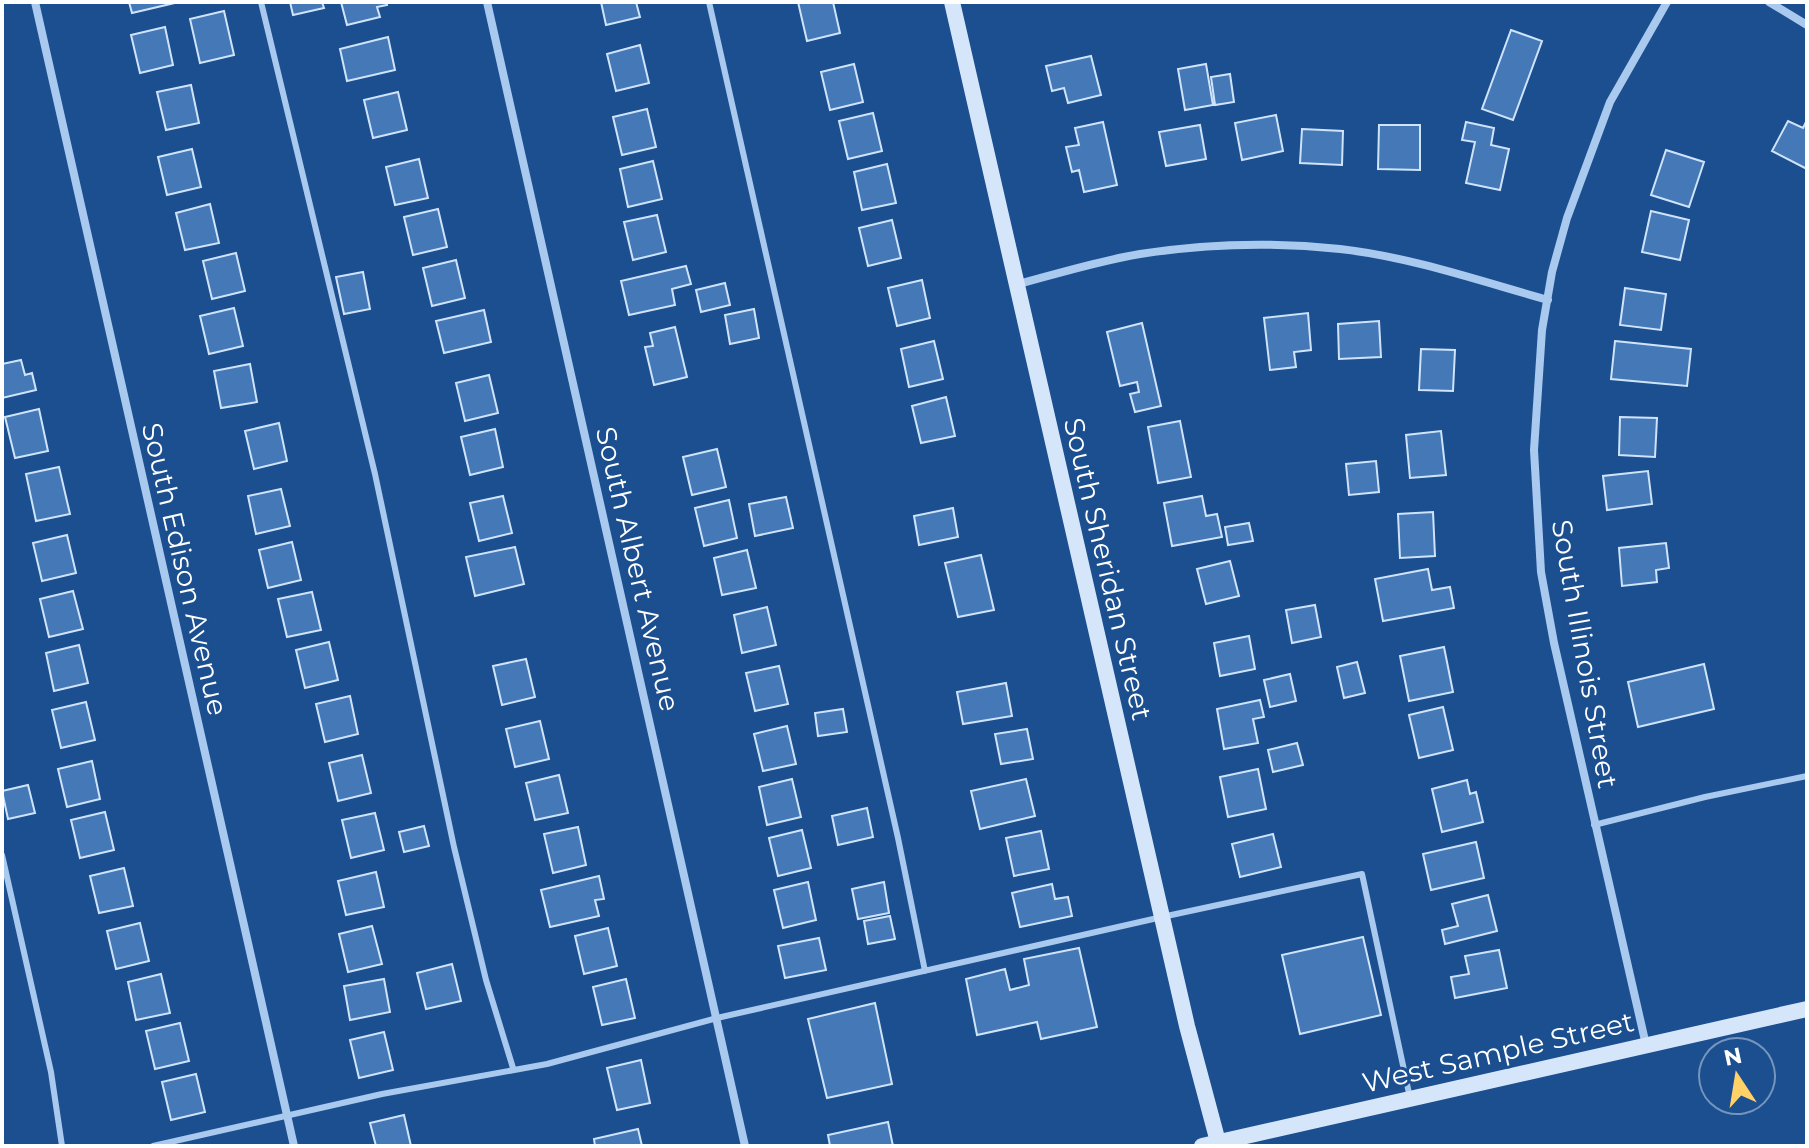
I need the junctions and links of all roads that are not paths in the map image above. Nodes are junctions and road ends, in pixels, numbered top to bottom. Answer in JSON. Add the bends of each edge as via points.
{"nodes":[{"id":1,"x":35,"y":2,"type":"edge"},
{"id":2,"x":261,"y":2,"type":"edge"},
{"id":3,"x":487,"y":2,"type":"edge"},
{"id":4,"x":709,"y":2,"type":"edge"},
{"id":5,"x":952,"y":2,"type":"edge"},
{"id":6,"x":1667,"y":2,"type":"edge"},
{"id":7,"x":1769,"y":2,"type":"edge"},
{"id":8,"x":1807,"y":25,"type":"edge"},
{"id":9,"x":1015,"y":285,"type":"junction"},
{"id":10,"x":1548,"y":300,"type":"junction"},
{"id":11,"x":1807,"y":776,"type":"edge"},
{"id":12,"x":1594,"y":825,"type":"junction"},
{"id":13,"x":2,"y":855,"type":"edge"},
{"id":14,"x":1162,"y":917,"type":"junction"},
{"id":15,"x":925,"y":971,"type":"junction"},
{"id":16,"x":1807,"y":1009,"type":"edge"},
{"id":17,"x":717,"y":1018,"type":"junction"},
{"id":18,"x":1646,"y":1045,"type":"junction"},
{"id":19,"x":513,"y":1068,"type":"junction"},
{"id":20,"x":1410,"y":1099,"type":"junction"},
{"id":21,"x":288,"y":1116,"type":"junction"},
{"id":22,"x":1213,"y":1145,"type":"edge"},
{"id":23,"x":62,"y":1146,"type":"edge"},
{"id":24,"x":153,"y":1146,"type":"edge"},
{"id":25,"x":294,"y":1146,"type":"edge"},
{"id":26,"x":745,"y":1146,"type":"edge"}],
"edges":[{"from":1,"to":21,"type":"street","name":"South Edison Avenue"},
{"from":2,"to":19,"type":"lane","via":[[375,474],[486,980]]},
{"from":3,"to":17,"type":"street","name":"South Albert Avenue"},
{"from":4,"to":15,"type":"lane"},
{"from":5,"to":9,"type":"street","name":"South Sheridan Street"},
{"from":6,"to":10,"type":"street","name":"South Illinois Street","via":[[1610,102],[1590,150]]},
{"from":7,"to":8,"type":"street"},
{"from":9,"to":10,"type":"street","via":[[1139,254],[1220,245],[1279,246],[1341,249],[1402,260]]},
{"from":9,"to":14,"type":"street","name":"South Sheridan Street"},
{"from":10,"to":12,"type":"street","name":"South Illinois Street","via":[[1534,450],[1541,572]]},
{"from":11,"to":12,"type":"lane"},
{"from":12,"to":18,"type":"street","name":"South Illinois Street"},
{"from":13,"to":23,"type":"lane","via":[[51,1072]]},
{"from":14,"to":15,"type":"lane"},
{"from":14,"to":20,"type":"lane","via":[[1362,874]]},
{"from":14,"to":22,"type":"street","name":"South Sheridan Street"},
{"from":15,"to":17,"type":"lane"},
{"from":16,"to":18,"type":"street","name":"West Sample Street"},
{"from":17,"to":19,"type":"lane","via":[[580,1056]]},
{"from":17,"to":26,"type":"street","name":"South Albert Avenue"},
{"from":18,"to":20,"type":"street","name":"West Sample Street"},
{"from":19,"to":21,"type":"lane"},
{"from":20,"to":22,"type":"street","name":"West Sample Street"},
{"from":21,"to":24,"type":"lane"},
{"from":21,"to":25,"type":"street","name":"South Edison Avenue"}]}
